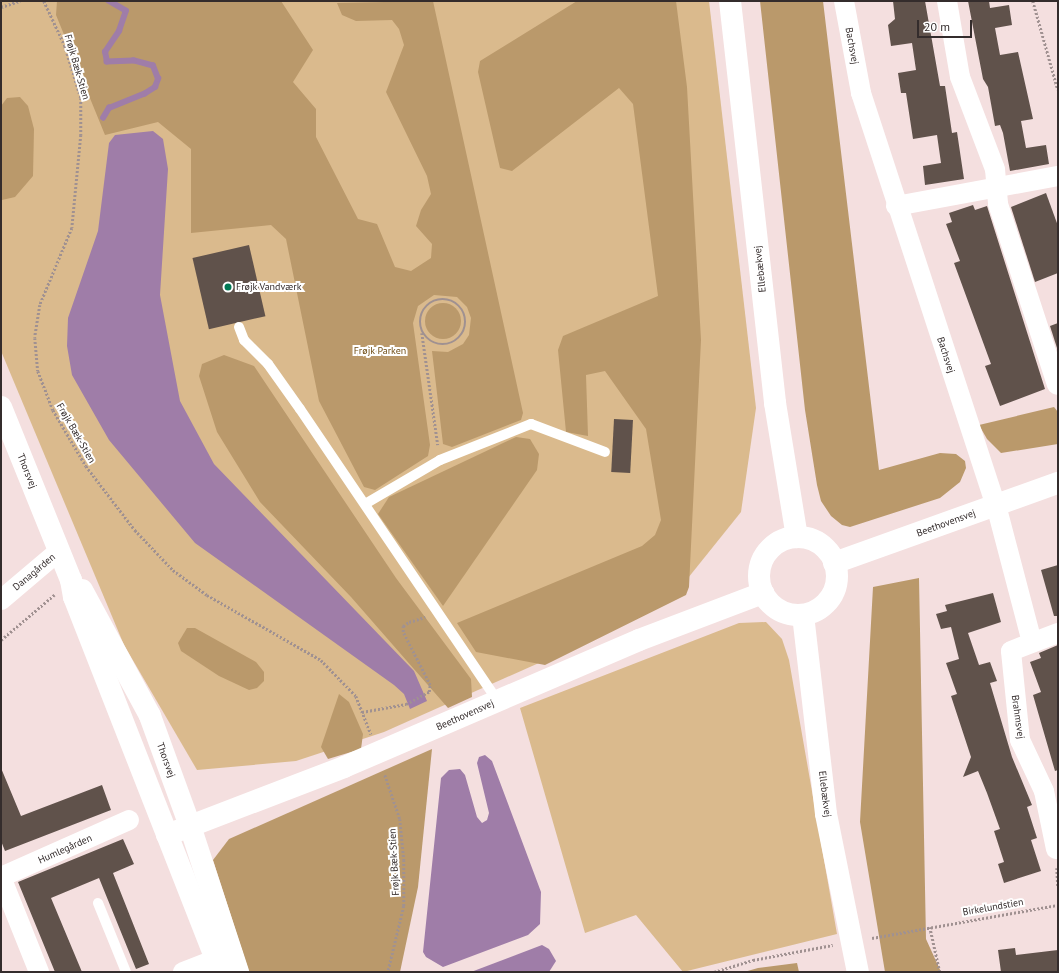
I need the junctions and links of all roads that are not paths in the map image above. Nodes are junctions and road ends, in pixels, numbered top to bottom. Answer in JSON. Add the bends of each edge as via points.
{"nodes":[{"id":1,"x":730,"y":1,"type":"edge"},
{"id":2,"x":844,"y":1,"type":"edge"},
{"id":3,"x":947,"y":1,"type":"edge"},
{"id":4,"x":1058,"y":176,"type":"edge"},
{"id":5,"x":997,"y":186,"type":"junction"},
{"id":6,"x":896,"y":206,"type":"junction"},
{"id":7,"x":239,"y":328,"type":"dead end"},
{"id":8,"x":1057,"y":385,"type":"edge"},
{"id":9,"x":1,"y":407,"type":"edge"},
{"id":10,"x":605,"y":452,"type":"dead end"},
{"id":11,"x":1058,"y":484,"type":"edge"},
{"id":12,"x":365,"y":504,"type":"junction"},
{"id":13,"x":996,"y":505,"type":"junction"},
{"id":14,"x":797,"y":537,"type":"junction"},
{"id":15,"x":59,"y":551,"type":"junction"},
{"id":16,"x":834,"y":563,"type":"junction"},
{"id":17,"x":71,"y":580,"type":"junction"},
{"id":18,"x":4,"y":592,"type":"edge"},
{"id":19,"x":763,"y":594,"type":"junction"},
{"id":20,"x":803,"y":615,"type":"junction"},
{"id":21,"x":1058,"y":633,"type":"edge"},
{"id":22,"x":1032,"y":642,"type":"junction"},
{"id":23,"x":497,"y":700,"type":"junction"},
{"id":24,"x":130,"y":820,"type":"dead end"},
{"id":25,"x":190,"y":826,"type":"junction"},
{"id":26,"x":167,"y":835,"type":"junction"},
{"id":27,"x":1056,"y":849,"type":"dead end"},
{"id":28,"x":98,"y":904,"type":"dead end"},
{"id":29,"x":227,"y":964,"type":"edge"},
{"id":30,"x":39,"y":972,"type":"edge"},
{"id":31,"x":126,"y":972,"type":"edge"},
{"id":32,"x":183,"y":972,"type":"edge"},
{"id":33,"x":858,"y":972,"type":"edge"}],
"edges":[{"from":1,"to":14,"type":"street","name":"Ellebækvej","via":[[775,403]]},
{"from":2,"to":6,"type":"street","name":"Bachsvej","via":[[861,93]]},
{"from":3,"to":5,"type":"street","via":[[960,77],[995,169]]},
{"from":4,"to":5,"type":"street"},
{"from":5,"to":6,"type":"street"},
{"from":5,"to":8,"type":"street","via":[[998,204]]},
{"from":6,"to":13,"type":"street","name":"Bachsvej"},
{"from":7,"to":12,"type":"lane","via":[[244,340],[268,364]]},
{"from":9,"to":15,"type":"street","name":"Thorsvej"},
{"from":10,"to":12,"type":"lane","via":[[531,424],[440,460]]},
{"from":11,"to":13,"type":"street","name":"Beethovensvej"},
{"from":12,"to":23,"type":"lane"},
{"from":13,"to":16,"type":"street","name":"Beethovensvej"},
{"from":13,"to":22,"type":"street"},
{"from":14,"to":16,"type":"street","via":[[820,544]]},
{"from":14,"to":19,"type":"street","via":[[784,540],[764,556],[760,568]]},
{"from":15,"to":17,"type":"street","name":"Thorsvej"},
{"from":15,"to":18,"type":"street","name":"Danagården"},
{"from":16,"to":20,"type":"street","via":[[837,576],[834,590],[827,602],[816,611]]},
{"from":17,"to":25,"type":"street","name":"Thorsvej","via":[[86,594],[150,716]]},
{"from":17,"to":26,"type":"street","name":"Thorsvej","via":[[74,597]]},
{"from":19,"to":20,"type":"street","via":[[779,611]]},
{"from":19,"to":23,"type":"street","name":"Beethovensvej","via":[[640,640]]},
{"from":20,"to":33,"type":"street","name":"Ellebækvej","via":[[826,814]]},
{"from":21,"to":22,"type":"street","name":"Brahmsvej"},
{"from":22,"to":27,"type":"street","name":"Brahmsvej","via":[[1011,651],[1020,740],[1044,791]]},
{"from":23,"to":25,"type":"street","name":"Beethovensvej","via":[[344,767]]},
{"from":24,"to":30,"type":"street","name":"Humlegården","via":[[1,877]]},
{"from":25,"to":26,"type":"street","name":"Beethovensvej"},
{"from":25,"to":29,"type":"street","name":"Thorsvej"},
{"from":26,"to":29,"type":"street","name":"Thorsvej"},
{"from":28,"to":31,"type":"lane"},
{"from":29,"to":32,"type":"street"}]}
